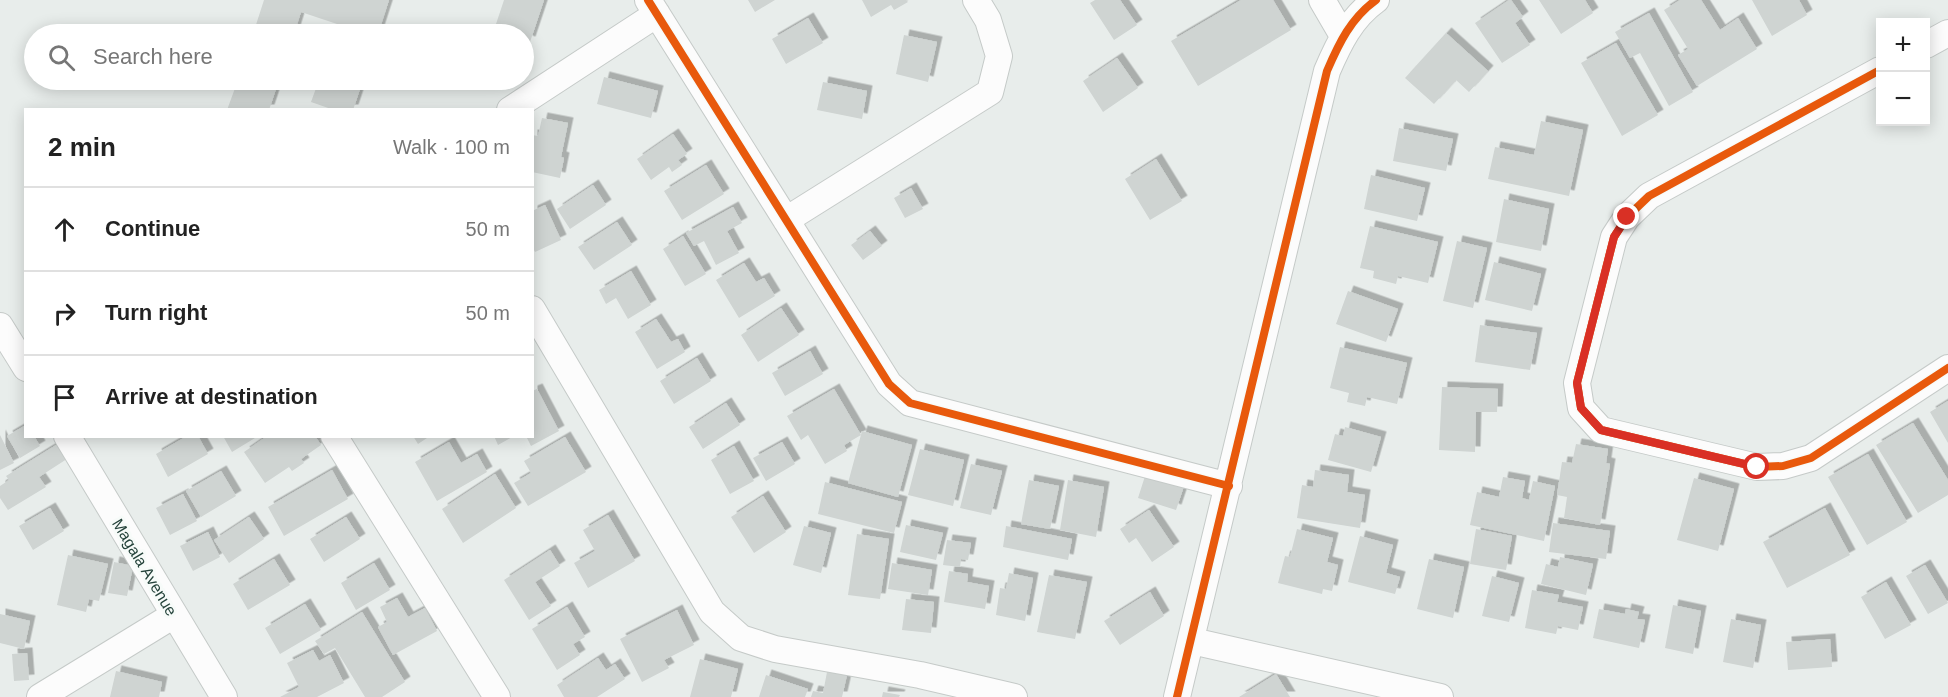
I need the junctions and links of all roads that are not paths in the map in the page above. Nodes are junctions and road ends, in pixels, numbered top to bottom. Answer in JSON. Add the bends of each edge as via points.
{"nodes":[{"id":1,"x":976,"y":0,"type":"edge"},
{"id":2,"x":1322,"y":0,"type":"edge"},
{"id":3,"x":1376,"y":0,"type":"edge"},
{"id":4,"x":652,"y":7,"type":"edge"},
{"id":5,"x":1948,"y":33,"type":"edge"},
{"id":6,"x":1343,"y":36,"type":"junction"},
{"id":7,"x":1930,"y":43,"type":"edge"},
{"id":8,"x":1877,"y":72,"type":"edge"},
{"id":9,"x":513,"y":108,"type":"edge"},
{"id":10,"x":786,"y":220,"type":"junction"},
{"id":11,"x":534,"y":312,"type":"edge"},
{"id":12,"x":0,"y":326,"type":"edge"},
{"id":13,"x":24,"y":365,"type":"edge"},
{"id":14,"x":1948,"y":368,"type":"edge"},
{"id":15,"x":68,"y":438,"type":"edge"},
{"id":16,"x":335,"y":438,"type":"edge"},
{"id":17,"x":1229,"y":486,"type":"junction"},
{"id":18,"x":174,"y":615,"type":"junction"},
{"id":19,"x":1192,"y":641,"type":"junction"},
{"id":20,"x":40,"y":697,"type":"edge"},
{"id":21,"x":224,"y":697,"type":"edge"},
{"id":22,"x":497,"y":697,"type":"edge"},
{"id":23,"x":1014,"y":697,"type":"edge"},
{"id":24,"x":1177,"y":697,"type":"edge"},
{"id":25,"x":1440,"y":697,"type":"edge"}],
"edges":[{"from":1,"to":10,"type":"street","via":[[988,20],[999,56],[990,92]]},
{"from":2,"to":6,"type":"street"},
{"from":3,"to":6,"type":"street"},
{"from":4,"to":9,"type":"street"},
{"from":4,"to":10,"type":"street"},
{"from":5,"to":7,"type":"street"},
{"from":6,"to":17,"type":"street","via":[[1327,71]]},
{"from":8,"to":14,"type":"street","via":[[1649,196],[1627,217],[1614,237],[1577,383],[1581,408],[1601,430],[1757,467],[1784,466],[1810,458]]},
{"from":10,"to":17,"type":"street","via":[[889,384],[910,403]]},
{"from":11,"to":23,"type":"street","via":[[712,612],[741,638],[775,649],[920,675]]},
{"from":12,"to":13,"type":"street"},
{"from":15,"to":18,"type":"street","name":"Magala Avenue"},
{"from":16,"to":22,"type":"street"},
{"from":17,"to":19,"type":"street"},
{"from":18,"to":20,"type":"street"},
{"from":18,"to":21,"type":"street","name":"Magala Avenue"},
{"from":19,"to":24,"type":"street"},
{"from":19,"to":25,"type":"street"}]}
